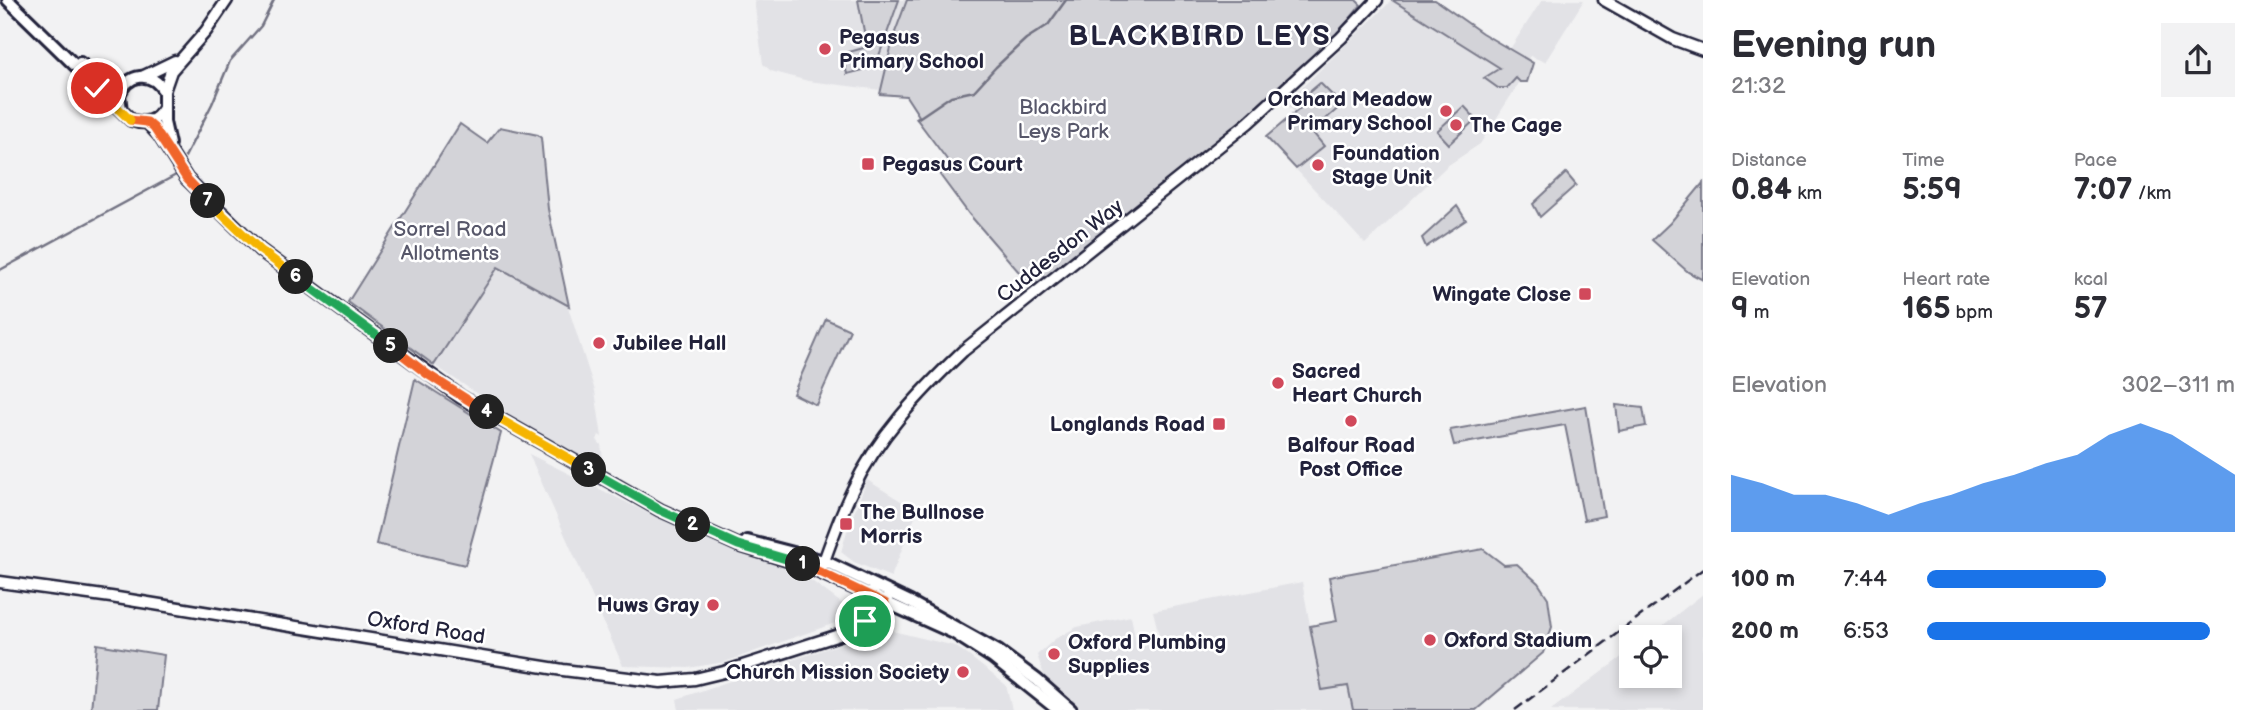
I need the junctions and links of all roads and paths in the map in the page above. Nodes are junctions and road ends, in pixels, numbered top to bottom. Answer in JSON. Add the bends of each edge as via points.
{"nodes":[{"id":1,"x":8,"y":0,"type":"edge"},
{"id":2,"x":227,"y":0,"type":"edge"},
{"id":3,"x":1377,"y":0,"type":"edge"},
{"id":4,"x":1604,"y":0,"type":"edge"},
{"id":5,"x":48,"y":37,"type":"junction"},
{"id":6,"x":1703,"y":50,"type":"edge"},
{"id":7,"x":180,"y":58,"type":"junction"},
{"id":8,"x":144,"y":76,"type":"junction"},
{"id":9,"x":126,"y":83,"type":"junction"},
{"id":10,"x":164,"y":91,"type":"junction"},
{"id":11,"x":164,"y":108,"type":"junction"},
{"id":12,"x":122,"y":113,"type":"junction"},
{"id":13,"x":147,"y":122,"type":"junction"},
{"id":14,"x":176,"y":163,"type":"junction"},
{"id":15,"x":822,"y":567,"type":"junction"},
{"id":16,"x":0,"y":582,"type":"edge"},
{"id":17,"x":876,"y":586,"type":"junction"},
{"id":18,"x":871,"y":597,"type":"junction"},
{"id":19,"x":887,"y":598,"type":"junction"},
{"id":20,"x":842,"y":634,"type":"junction"},
{"id":21,"x":1058,"y":710,"type":"edge"},
{"id":22,"x":1071,"y":710,"type":"edge"}],
"edges":[{"from":1,"to":5,"type":"main road"},
{"from":2,"to":7,"type":"street"},
{"from":3,"to":15,"type":"street","name":"Cuddesdon Way","via":[[1248,123],[933,379],[860,474]]},
{"from":4,"to":6,"type":"street","via":[[1673,39]]},
{"from":5,"to":9,"type":"main road","via":[[105,80]]},
{"from":5,"to":12,"type":"main road"},
{"from":7,"to":8,"type":"street"},
{"from":7,"to":10,"type":"street"},
{"from":8,"to":9,"type":"main road"},
{"from":8,"to":10,"type":"main road","via":[[154,79]]},
{"from":9,"to":12,"type":"main road","via":[[119,95]]},
{"from":10,"to":11,"type":"main road"},
{"from":11,"to":13,"type":"main road"},
{"from":11,"to":14,"type":"main road","via":[[166,135]]},
{"from":12,"to":13,"type":"main road","via":[[131,120]]},
{"from":13,"to":14,"type":"main road"},
{"from":14,"to":15,"type":"main road","via":[[260,250],[427,374],[501,421],[684,521]]},
{"from":15,"to":17,"type":"main road"},
{"from":15,"to":18,"type":"main road"},
{"from":16,"to":20,"type":"street","name":"Oxford Road","via":[[661,682],[724,672]]},
{"from":17,"to":18,"type":"street","name":"Oxford Road"},
{"from":17,"to":19,"type":"main road"},
{"from":18,"to":19,"type":"main road"},
{"from":18,"to":20,"type":"street","name":"Oxford Road"},
{"from":19,"to":20,"type":"street","name":"Oxford Road"},
{"from":19,"to":21,"type":"main road","via":[[954,633]]},
{"from":19,"to":22,"type":"main road","via":[[986,643]]}]}
